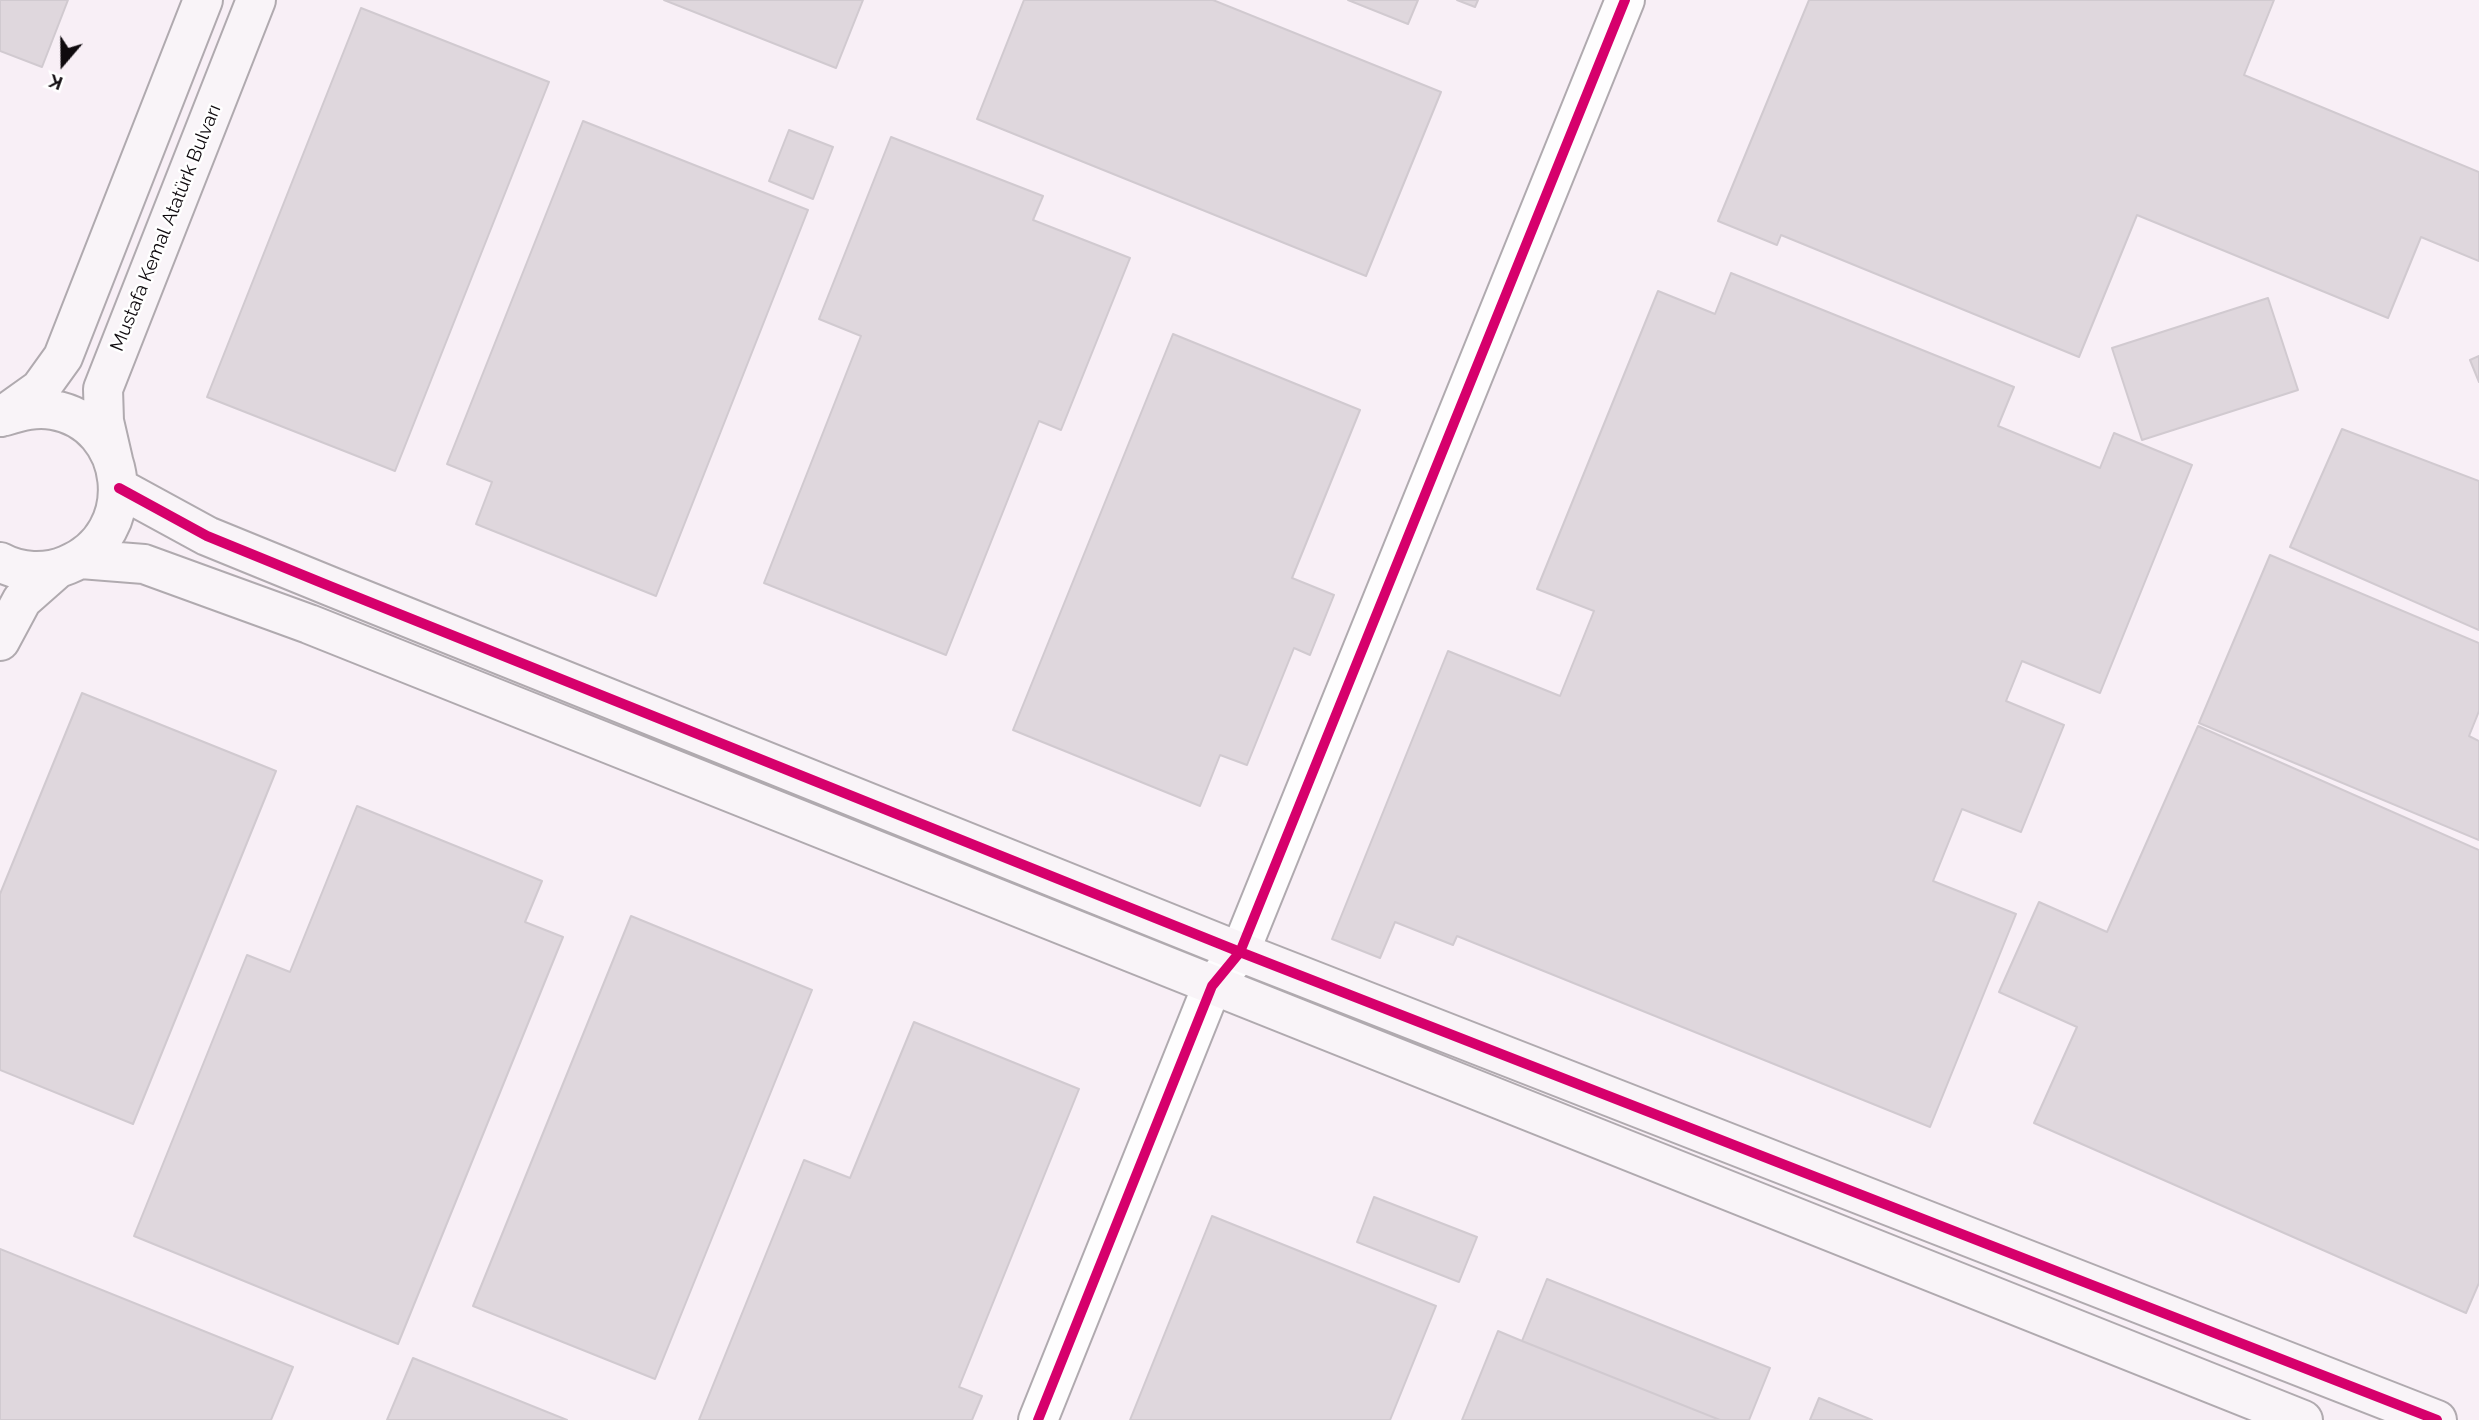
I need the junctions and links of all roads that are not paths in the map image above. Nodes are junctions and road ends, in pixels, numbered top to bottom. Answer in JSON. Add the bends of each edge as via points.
{"nodes":[{"id":1,"x":203,"y":0,"type":"edge"},
{"id":2,"x":256,"y":0,"type":"edge"},
{"id":3,"x":1625,"y":0,"type":"edge"},
{"id":4,"x":1,"y":417,"type":"edge"},
{"id":5,"x":116,"y":474,"type":"junction"},
{"id":6,"x":0,"y":562,"type":"edge"},
{"id":7,"x":68,"y":565,"type":"junction"},
{"id":8,"x":0,"y":641,"type":"edge"},
{"id":9,"x":1240,"y":952,"type":"junction"},
{"id":10,"x":1212,"y":986,"type":"junction"},
{"id":11,"x":1038,"y":1420,"type":"edge"},
{"id":12,"x":2303,"y":1420,"type":"edge"},
{"id":13,"x":2437,"y":1420,"type":"edge"}],
"edges":[{"from":1,"to":4,"type":"street","via":[[63,357],[40,390]]},
{"from":2,"to":5,"type":"street","name":"Mustafa Kemal Atatürk Bulvarı","via":[[103,389],[104,421]]},
{"from":3,"to":9,"type":"street"},
{"from":4,"to":5,"type":"street","via":[[27,410],[54,410],[79,420],[99,437]]},
{"from":5,"to":7,"type":"street","via":[[116,515],[102,540]]},
{"from":5,"to":9,"type":"street","via":[[207,536]]},
{"from":6,"to":7,"type":"street","via":[[29,571]]},
{"from":7,"to":8,"type":"street","via":[[22,600]]},
{"from":7,"to":10,"type":"street","via":[[144,564],[309,624]]},
{"from":9,"to":10,"type":"street"},
{"from":9,"to":13,"type":"street"},
{"from":10,"to":11,"type":"street"},
{"from":10,"to":12,"type":"street"}]}
